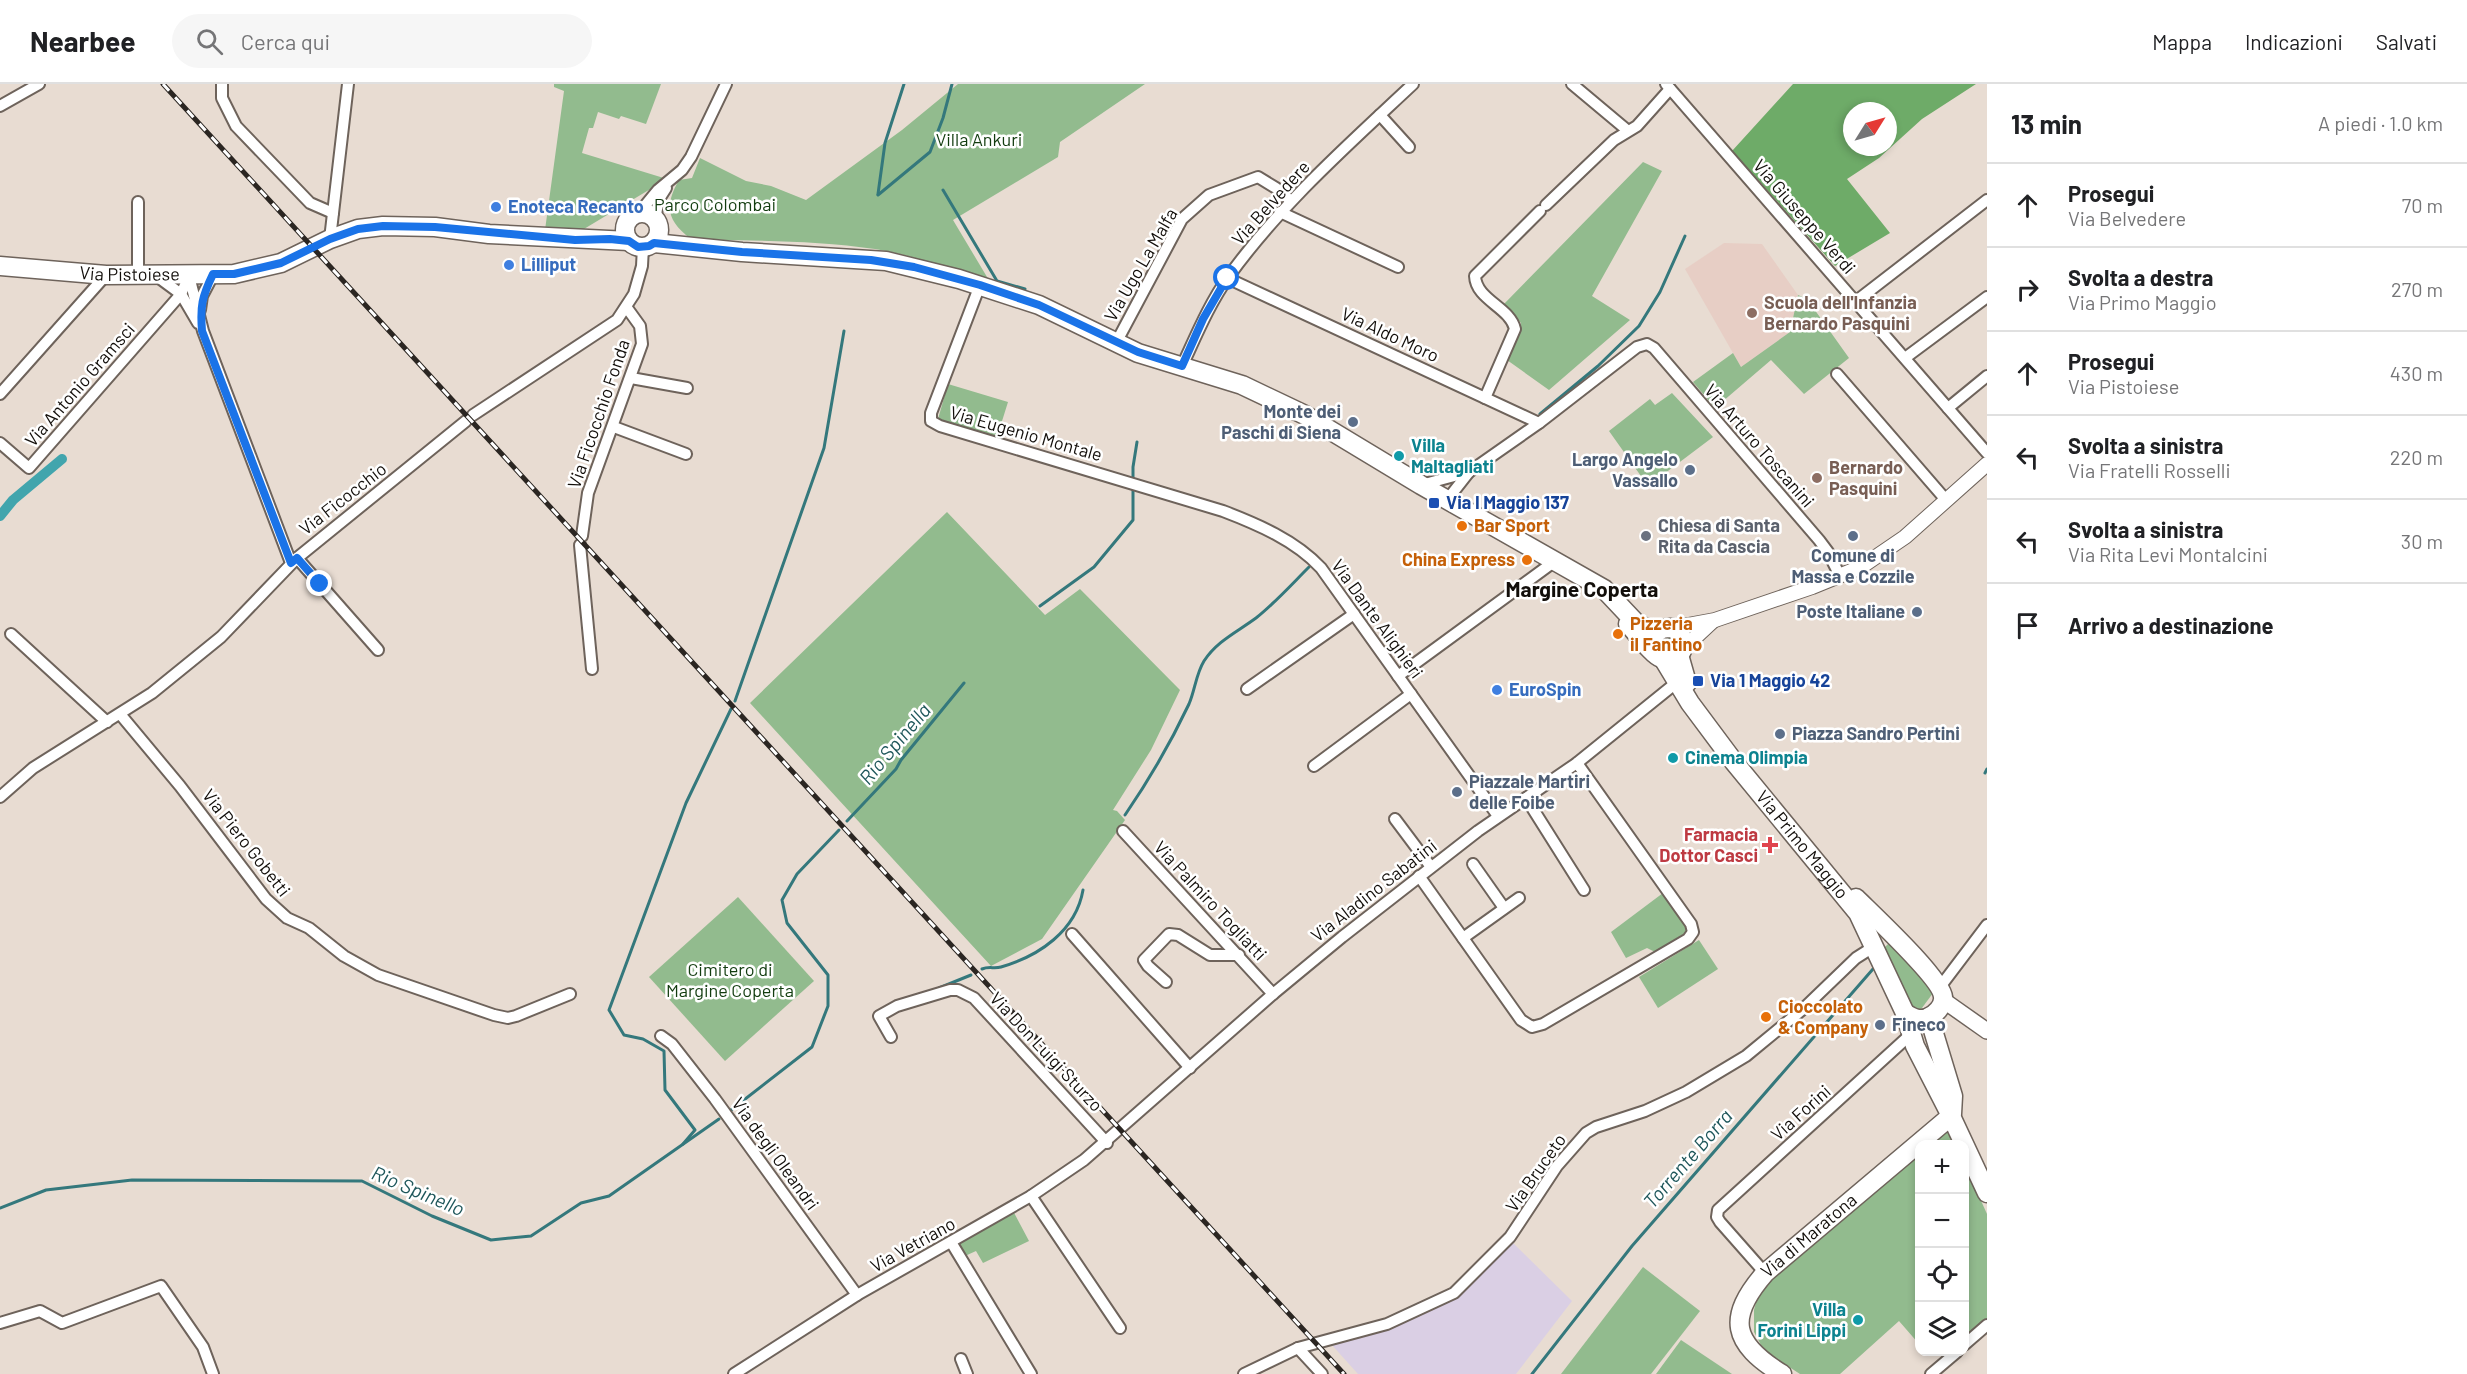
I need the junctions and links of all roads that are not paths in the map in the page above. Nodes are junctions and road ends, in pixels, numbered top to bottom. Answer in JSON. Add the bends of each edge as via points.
{"nodes":[{"id":1,"x":39,"y":84,"type":"edge"},
{"id":2,"x":222,"y":84,"type":"edge"},
{"id":3,"x":348,"y":84,"type":"edge"},
{"id":4,"x":726,"y":84,"type":"edge"},
{"id":5,"x":1413,"y":84,"type":"edge"},
{"id":6,"x":1572,"y":84,"type":"edge"},
{"id":7,"x":1668,"y":86,"type":"edge"},
{"id":8,"x":0,"y":106,"type":"edge"},
{"id":9,"x":1380,"y":115,"type":"junction"},
{"id":10,"x":1627,"y":130,"type":"junction"},
{"id":11,"x":1409,"y":147,"type":"dead end"},
{"id":12,"x":669,"y":183,"type":"junction"},
{"id":13,"x":1987,"y":200,"type":"edge"},
{"id":14,"x":1291,"y":201,"type":"junction"},
{"id":15,"x":138,"y":202,"type":"dead end"},
{"id":16,"x":1280,"y":212,"type":"junction"},
{"id":17,"x":333,"y":213,"type":"junction"},
{"id":18,"x":644,"y":230,"type":"junction"},
{"id":19,"x":330,"y":239,"type":"junction"},
{"id":20,"x":0,"y":266,"type":"edge"},
{"id":21,"x":1398,"y":267,"type":"dead end"},
{"id":22,"x":213,"y":274,"type":"junction"},
{"id":23,"x":106,"y":275,"type":"junction"},
{"id":24,"x":147,"y":275,"type":"junction"},
{"id":25,"x":189,"y":276,"type":"junction"},
{"id":26,"x":1227,"y":278,"type":"junction"},
{"id":27,"x":980,"y":285,"type":"junction"},
{"id":28,"x":181,"y":294,"type":"junction"},
{"id":29,"x":1987,"y":297,"type":"edge"},
{"id":30,"x":1855,"y":302,"type":"junction"},
{"id":31,"x":627,"y":308,"type":"junction"},
{"id":32,"x":202,"y":331,"type":"junction"},
{"id":33,"x":1116,"y":343,"type":"junction"},
{"id":34,"x":1905,"y":358,"type":"junction"},
{"id":35,"x":1182,"y":366,"type":"junction"},
{"id":36,"x":1837,"y":374,"type":"dead end"},
{"id":37,"x":1987,"y":376,"type":"edge"},
{"id":38,"x":631,"y":378,"type":"junction"},
{"id":39,"x":687,"y":387,"type":"dead end"},
{"id":40,"x":0,"y":394,"type":"edge"},
{"id":41,"x":1485,"y":398,"type":"junction"},
{"id":42,"x":1948,"y":408,"type":"junction"},
{"id":43,"x":1539,"y":423,"type":"junction"},
{"id":44,"x":614,"y":428,"type":"junction"},
{"id":45,"x":0,"y":443,"type":"edge"},
{"id":46,"x":1987,"y":453,"type":"edge"},
{"id":47,"x":686,"y":454,"type":"dead end"},
{"id":48,"x":1987,"y":464,"type":"edge"},
{"id":49,"x":1469,"y":472,"type":"junction"},
{"id":50,"x":1421,"y":485,"type":"junction"},
{"id":51,"x":1148,"y":487,"type":"joint"},
{"id":52,"x":1447,"y":500,"type":"junction"},
{"id":53,"x":1947,"y":500,"type":"junction"},
{"id":54,"x":294,"y":560,"type":"junction"},
{"id":55,"x":1555,"y":561,"type":"junction"},
{"id":56,"x":1840,"y":576,"type":"junction"},
{"id":57,"x":1354,"y":614,"type":"junction"},
{"id":58,"x":1715,"y":620,"type":"junction"},
{"id":59,"x":11,"y":634,"type":"dead end"},
{"id":60,"x":1668,"y":646,"type":"junction"},
{"id":61,"x":378,"y":650,"type":"dead end"},
{"id":62,"x":592,"y":669,"type":"dead end"},
{"id":63,"x":1398,"y":676,"type":"junction"},
{"id":64,"x":1676,"y":683,"type":"junction"},
{"id":65,"x":1247,"y":689,"type":"dead end"},
{"id":66,"x":1411,"y":694,"type":"junction"},
{"id":67,"x":120,"y":714,"type":"junction"},
{"id":68,"x":107,"y":722,"type":"junction"},
{"id":69,"x":1577,"y":763,"type":"junction"},
{"id":70,"x":1314,"y":766,"type":"dead end"},
{"id":71,"x":0,"y":797,"type":"edge"},
{"id":72,"x":1526,"y":798,"type":"junction"},
{"id":73,"x":1498,"y":816,"type":"junction"},
{"id":74,"x":1395,"y":819,"type":"dead end"},
{"id":75,"x":1123,"y":831,"type":"dead end"},
{"id":76,"x":1473,"y":864,"type":"dead end"},
{"id":77,"x":1431,"y":867,"type":"junction"},
{"id":78,"x":1419,"y":876,"type":"junction"},
{"id":79,"x":1584,"y":890,"type":"dead end"},
{"id":80,"x":1519,"y":898,"type":"dead end"},
{"id":81,"x":1504,"y":908,"type":"junction"},
{"id":82,"x":1987,"y":925,"type":"edge"},
{"id":83,"x":1072,"y":934,"type":"dead end"},
{"id":84,"x":1893,"y":935,"type":"junction"},
{"id":85,"x":1463,"y":938,"type":"junction"},
{"id":86,"x":1874,"y":947,"type":"junction"},
{"id":87,"x":1239,"y":955,"type":"junction"},
{"id":88,"x":1166,"y":982,"type":"dead end"},
{"id":89,"x":570,"y":993,"type":"dead end"},
{"id":90,"x":1273,"y":994,"type":"junction"},
{"id":91,"x":1942,"y":994,"type":"junction"},
{"id":92,"x":1905,"y":1013,"type":"junction"},
{"id":93,"x":1929,"y":1017,"type":"junction"},
{"id":94,"x":1987,"y":1031,"type":"edge"},
{"id":95,"x":1910,"y":1035,"type":"junction"},
{"id":96,"x":661,"y":1036,"type":"dead end"},
{"id":97,"x":891,"y":1037,"type":"dead end"},
{"id":98,"x":1190,"y":1068,"type":"junction"},
{"id":99,"x":1952,"y":1116,"type":"junction"},
{"id":100,"x":1107,"y":1143,"type":"junction"},
{"id":101,"x":1987,"y":1192,"type":"edge"},
{"id":102,"x":1031,"y":1196,"type":"junction"},
{"id":103,"x":951,"y":1242,"type":"junction"},
{"id":104,"x":1765,"y":1273,"type":"junction"},
{"id":105,"x":858,"y":1295,"type":"junction"},
{"id":106,"x":0,"y":1323,"type":"edge"},
{"id":107,"x":1987,"y":1325,"type":"edge"},
{"id":108,"x":1120,"y":1328,"type":"dead end"},
{"id":109,"x":1969,"y":1341,"type":"edge"},
{"id":110,"x":1298,"y":1348,"type":"junction"},
{"id":111,"x":1952,"y":1356,"type":"edge"},
{"id":112,"x":961,"y":1359,"type":"dead end"},
{"id":113,"x":213,"y":1374,"type":"edge"},
{"id":114,"x":734,"y":1374,"type":"edge"},
{"id":115,"x":967,"y":1374,"type":"edge"},
{"id":116,"x":1031,"y":1374,"type":"edge"},
{"id":117,"x":1244,"y":1374,"type":"edge"},
{"id":118,"x":1322,"y":1374,"type":"edge"},
{"id":119,"x":1782,"y":1374,"type":"edge"},
{"id":120,"x":1930,"y":1374,"type":"edge"}],
"edges":[{"from":1,"to":8,"type":"street"},
{"from":2,"to":17,"type":"street","via":[[222,98],[236,126],[310,203]]},
{"from":3,"to":17,"type":"street"},
{"from":4,"to":12,"type":"street","via":[[695,152]]},
{"from":5,"to":9,"type":"street","name":"Via Belvedere"},
{"from":6,"to":10,"type":"street"},
{"from":7,"to":10,"type":"street","via":[[1637,126]]},
{"from":7,"to":30,"type":"street","name":"Via Giuseppe Verdi"},
{"from":9,"to":11,"type":"street"},
{"from":9,"to":14,"type":"street","name":"Via Belvedere"},
{"from":10,"to":41,"type":"street","via":[[1475,276],[1478,288],[1510,318],[1515,329]]},
{"from":12,"to":18,"type":"street","name":"Via Ficocchio"},
{"from":12,"to":18,"type":"street","via":[[658,190]]},
{"from":13,"to":30,"type":"street"},
{"from":14,"to":16,"type":"street","name":"Via Belvedere"},
{"from":14,"to":33,"type":"street","name":"Via Ugo La Malfa","via":[[1258,177],[1209,195],[1182,219]]},
{"from":15,"to":24,"type":"street"},
{"from":16,"to":21,"type":"street"},
{"from":16,"to":26,"type":"street","name":"Via Belvedere"},
{"from":17,"to":19,"type":"street"},
{"from":18,"to":19,"type":"main road","name":"Via Pistoiese","via":[[575,240],[383,226],[358,229]]},
{"from":18,"to":27,"type":"main road","via":[[684,246],[892,262]]},
{"from":18,"to":31,"type":"street","name":"Via Ficocchio","via":[[642,266]]},
{"from":19,"to":22,"type":"main road","name":"Via Pistoiese","via":[[281,263],[234,274]]},
{"from":20,"to":23,"type":"main road","name":"Via Pistoiese"},
{"from":22,"to":25,"type":"main road","name":"Via Pistoiese"},
{"from":22,"to":32,"type":"street","via":[[202,296]]},
{"from":23,"to":24,"type":"main road","name":"Via Pistoiese"},
{"from":23,"to":40,"type":"street"},
{"from":24,"to":25,"type":"main road","name":"Via Pistoiese"},
{"from":24,"to":28,"type":"street"},
{"from":25,"to":28,"type":"street"},
{"from":25,"to":32,"type":"street"},
{"from":26,"to":35,"type":"street","name":"Via Belvedere"},
{"from":26,"to":41,"type":"street","name":"Via Aldo Moro"},
{"from":27,"to":33,"type":"main road","via":[[1039,305]]},
{"from":27,"to":51,"type":"street","name":"Via Eugenio Montale","via":[[931,421]]},
{"from":28,"to":32,"type":"street"},
{"from":28,"to":45,"type":"street","name":"Via Antonio Gramsci","via":[[29,468]]},
{"from":29,"to":34,"type":"street"},
{"from":30,"to":34,"type":"street","name":"Via Giuseppe Verdi"},
{"from":31,"to":38,"type":"street","name":"Via Ficocchio Fonda","via":[[643,338]]},
{"from":31,"to":54,"type":"street","name":"Via Ficocchio","via":[[613,323],[470,418]]},
{"from":32,"to":54,"type":"street"},
{"from":33,"to":35,"type":"main road"},
{"from":34,"to":42,"type":"street","name":"Via Giuseppe Verdi"},
{"from":35,"to":50,"type":"main road","via":[[1267,395]]},
{"from":36,"to":53,"type":"street"},
{"from":37,"to":42,"type":"street"},
{"from":38,"to":39,"type":"street"},
{"from":38,"to":44,"type":"street","name":"Via Ficocchio Fonda"},
{"from":41,"to":43,"type":"street","name":"Via Aldo Moro"},
{"from":42,"to":46,"type":"street","name":"Via Giuseppe Verdi"},
{"from":43,"to":49,"type":"street"},
{"from":43,"to":56,"type":"street","name":"Via Arturo Toscanini","via":[[1647,344],[1819,540]]},
{"from":44,"to":47,"type":"street"},
{"from":44,"to":62,"type":"street","name":"Via Ficocchio Fonda","via":[[587,498],[581,541]]},
{"from":48,"to":53,"type":"street"},
{"from":49,"to":50,"type":"street"},
{"from":49,"to":52,"type":"street"},
{"from":50,"to":52,"type":"main road"},
{"from":51,"to":57,"type":"street","name":"Via Dante Alighieri","via":[[1223,511],[1275,534],[1315,562]]},
{"from":52,"to":55,"type":"main road"},
{"from":53,"to":56,"type":"street","via":[[1882,553]]},
{"from":54,"to":61,"type":"street"},
{"from":54,"to":67,"type":"street","name":"Via Ficocchio","via":[[221,637]]},
{"from":55,"to":60,"type":"main road","via":[[1607,591],[1637,624]]},
{"from":55,"to":63,"type":"street"},
{"from":56,"to":58,"type":"street"},
{"from":57,"to":63,"type":"street","name":"Via Dante Alighieri"},
{"from":57,"to":65,"type":"street"},
{"from":58,"to":60,"type":"street"},
{"from":58,"to":60,"type":"street"},
{"from":59,"to":68,"type":"street"},
{"from":60,"to":64,"type":"main road","name":"Via Primo Maggio"},
{"from":60,"to":84,"type":"main road","name":"Via Primo Maggio","via":[[1684,679],[1724,735],[1834,874]]},
{"from":63,"to":66,"type":"street","name":"Via Dante Alighieri"},
{"from":64,"to":69,"type":"street","name":"Via Aladino Sabatini"},
{"from":64,"to":86,"type":"main road","name":"Via Primo Maggio","via":[[1780,820],[1843,893],[1858,913]]},
{"from":66,"to":70,"type":"street"},
{"from":66,"to":73,"type":"street","name":"Via Dante Alighieri"},
{"from":67,"to":68,"type":"street","name":"Via Ficocchio"},
{"from":67,"to":89,"type":"street","name":"Via Piero Gobetti","via":[[267,899],[286,918],[309,928],[344,956],[378,975],[508,1018]]},
{"from":68,"to":71,"type":"street","name":"Via Ficocchio","via":[[33,768]]},
{"from":69,"to":72,"type":"street","name":"Via Aladino Sabatini"},
{"from":69,"to":85,"type":"street","via":[[1691,924],[1692,934],[1535,1027],[1524,1023]]},
{"from":72,"to":73,"type":"street","name":"Via Aladino Sabatini"},
{"from":72,"to":79,"type":"street"},
{"from":73,"to":77,"type":"street","name":"Via Aladino Sabatini"},
{"from":74,"to":77,"type":"street"},
{"from":75,"to":87,"type":"street","name":"Via Palmiro Togliatti"},
{"from":76,"to":81,"type":"street"},
{"from":77,"to":78,"type":"street","name":"Via Aladino Sabatini"},
{"from":78,"to":85,"type":"street"},
{"from":78,"to":90,"type":"street","name":"Via Aladino Sabatini"},
{"from":80,"to":81,"type":"street"},
{"from":81,"to":85,"type":"street"},
{"from":82,"to":91,"type":"street"},
{"from":83,"to":98,"type":"street"},
{"from":84,"to":86,"type":"main road","via":[[1886,935]]},
{"from":84,"to":91,"type":"main road","name":"Via Primo Maggio"},
{"from":86,"to":92,"type":"main road","name":"Via Primo Maggio"},
{"from":86,"to":110,"type":"street","name":"Via Bruceto","via":[[1856,958],[1746,1056],[1686,1092],[1586,1133],[1557,1166],[1516,1230],[1454,1293],[1387,1324]]},
{"from":87,"to":88,"type":"street","via":[[1210,955],[1172,933],[1144,960]]},
{"from":87,"to":90,"type":"street","name":"Via Palmiro Togliatti"},
{"from":90,"to":98,"type":"street","name":"Via Aladino Sabatini"},
{"from":91,"to":93,"type":"main road","via":[[1937,1011]]},
{"from":91,"to":94,"type":"main road"},
{"from":92,"to":93,"type":"main road","via":[[1915,1018]]},
{"from":92,"to":95,"type":"main road","name":"Via Primo Maggio"},
{"from":93,"to":99,"type":"main road","via":[[1953,1096]]},
{"from":95,"to":99,"type":"main road","name":"Via Primo Maggio"},
{"from":95,"to":104,"type":"street","name":"Via Forini","via":[[1718,1210],[1717,1217]]},
{"from":96,"to":105,"type":"street","name":"Via degli Oleandri","via":[[672,1044],[715,1099]]},
{"from":97,"to":100,"type":"street","name":"Via Don Luigi Sturzo","via":[[879,1016],[897,1006],[958,990],[974,998]]},
{"from":98,"to":100,"type":"street","name":"Via Aladino Sabatini"},
{"from":99,"to":101,"type":"main road","name":"Via Primo Maggio"},
{"from":99,"to":104,"type":"main road","name":"Via di Maratona"},
{"from":100,"to":102,"type":"street","name":"Via Vetriano"},
{"from":102,"to":103,"type":"street","name":"Via Vetriano"},
{"from":102,"to":108,"type":"street"},
{"from":103,"to":105,"type":"street","name":"Via Vetriano"},
{"from":103,"to":116,"type":"street"},
{"from":104,"to":119,"type":"main road","name":"Via di Maratona","via":[[1745,1298],[1740,1325],[1752,1352]]},
{"from":105,"to":114,"type":"street","name":"Via Vetriano"},
{"from":106,"to":113,"type":"street","via":[[40,1311],[62,1323],[161,1286],[203,1347]]},
{"from":107,"to":109,"type":"street"},
{"from":110,"to":117,"type":"street","name":"Via Bruceto"},
{"from":110,"to":118,"type":"street"},
{"from":111,"to":120,"type":"street"},
{"from":112,"to":115,"type":"street"}]}
